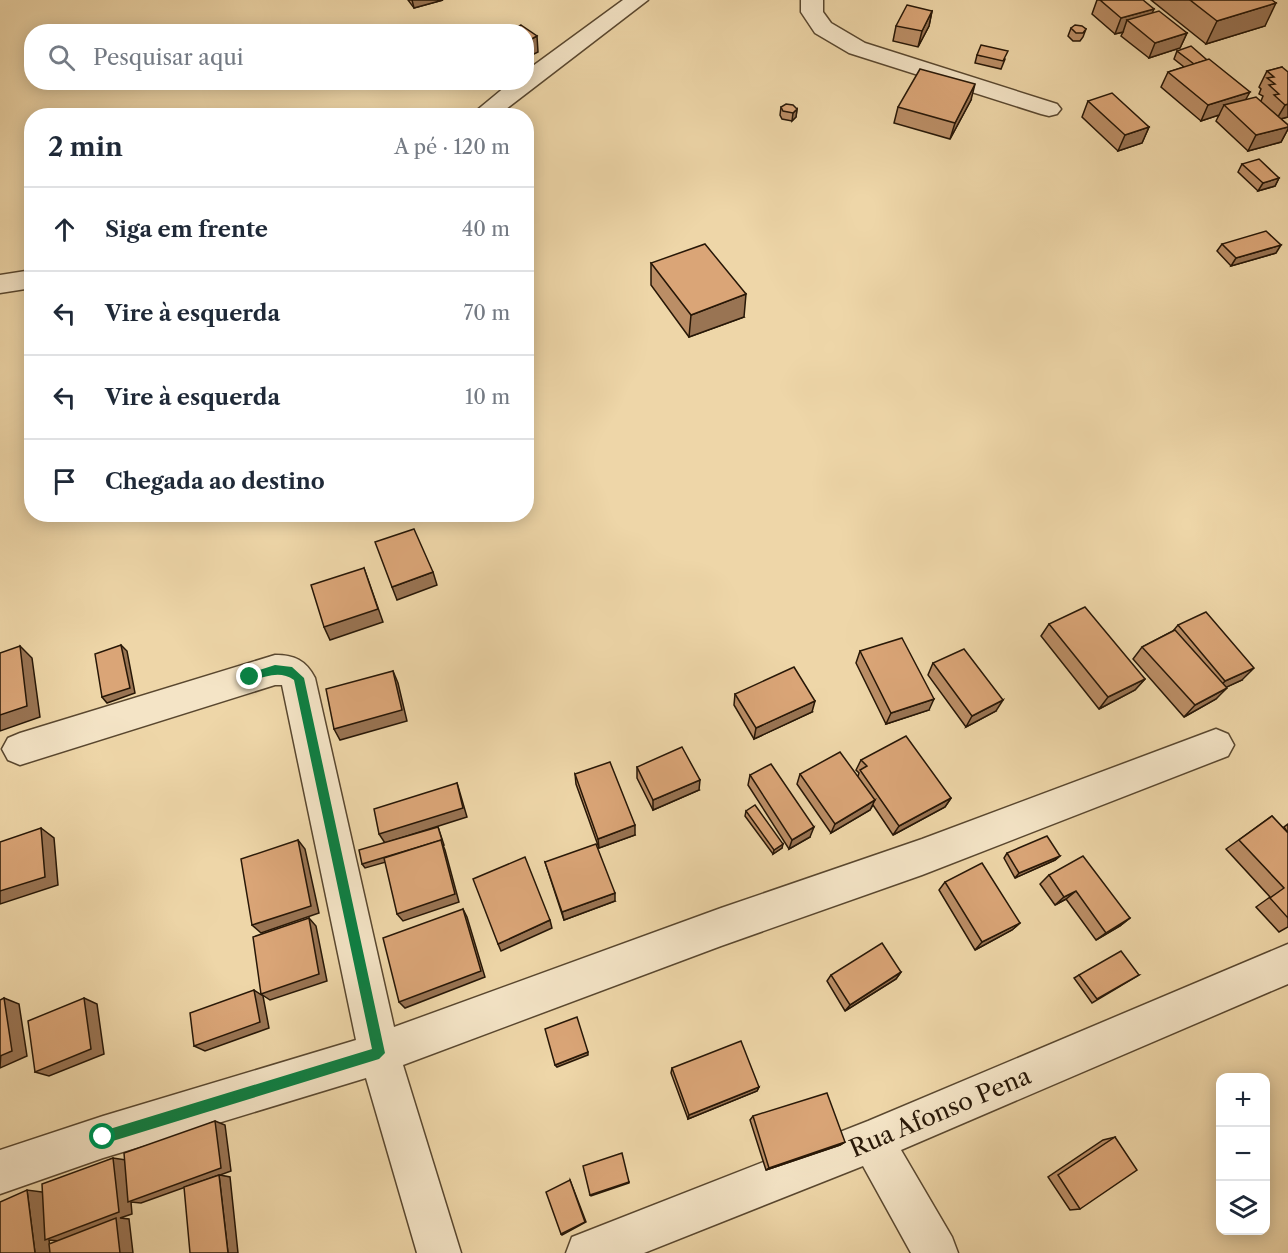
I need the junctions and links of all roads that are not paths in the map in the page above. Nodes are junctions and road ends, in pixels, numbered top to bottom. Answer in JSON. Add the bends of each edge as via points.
{"nodes":[{"id":1,"x":637,"y":0,"type":"edge"},
{"id":2,"x":812,"y":0,"type":"edge"},
{"id":3,"x":534,"y":76,"type":"edge"},
{"id":4,"x":515,"y":90,"type":"edge"},
{"id":5,"x":492,"y":108,"type":"edge"},
{"id":6,"x":1049,"y":109,"type":"dead end"},
{"id":7,"x":24,"y":280,"type":"edge"},
{"id":8,"x":0,"y":284,"type":"edge"},
{"id":9,"x":1216,"y":745,"type":"dead end"},
{"id":10,"x":20,"y":749,"type":"dead end"},
{"id":11,"x":1288,"y":963,"type":"edge"},
{"id":12,"x":379,"y":1053,"type":"junction"},
{"id":13,"x":872,"y":1141,"type":"junction"},
{"id":14,"x":0,"y":1172,"type":"edge"},
{"id":15,"x":439,"y":1253,"type":"edge"},
{"id":16,"x":588,"y":1253,"type":"edge"},
{"id":17,"x":936,"y":1253,"type":"edge"}],
"edges":[{"from":1,"to":3,"type":"street"},
{"from":2,"to":6,"type":"street","via":[[812,12],[824,28],[857,48]]},
{"from":4,"to":5,"type":"street"},
{"from":7,"to":8,"type":"street"},
{"from":9,"to":12,"type":"street","via":[[922,857]]},
{"from":10,"to":12,"type":"street","via":[[275,670],[289,670],[298,678]]},
{"from":11,"to":13,"type":"street","name":"Rua Afonso Pena"},
{"from":12,"to":14,"type":"street"},
{"from":12,"to":15,"type":"street"},
{"from":13,"to":16,"type":"street","name":"Rua Afonso Pena"},
{"from":13,"to":17,"type":"street"}]}
